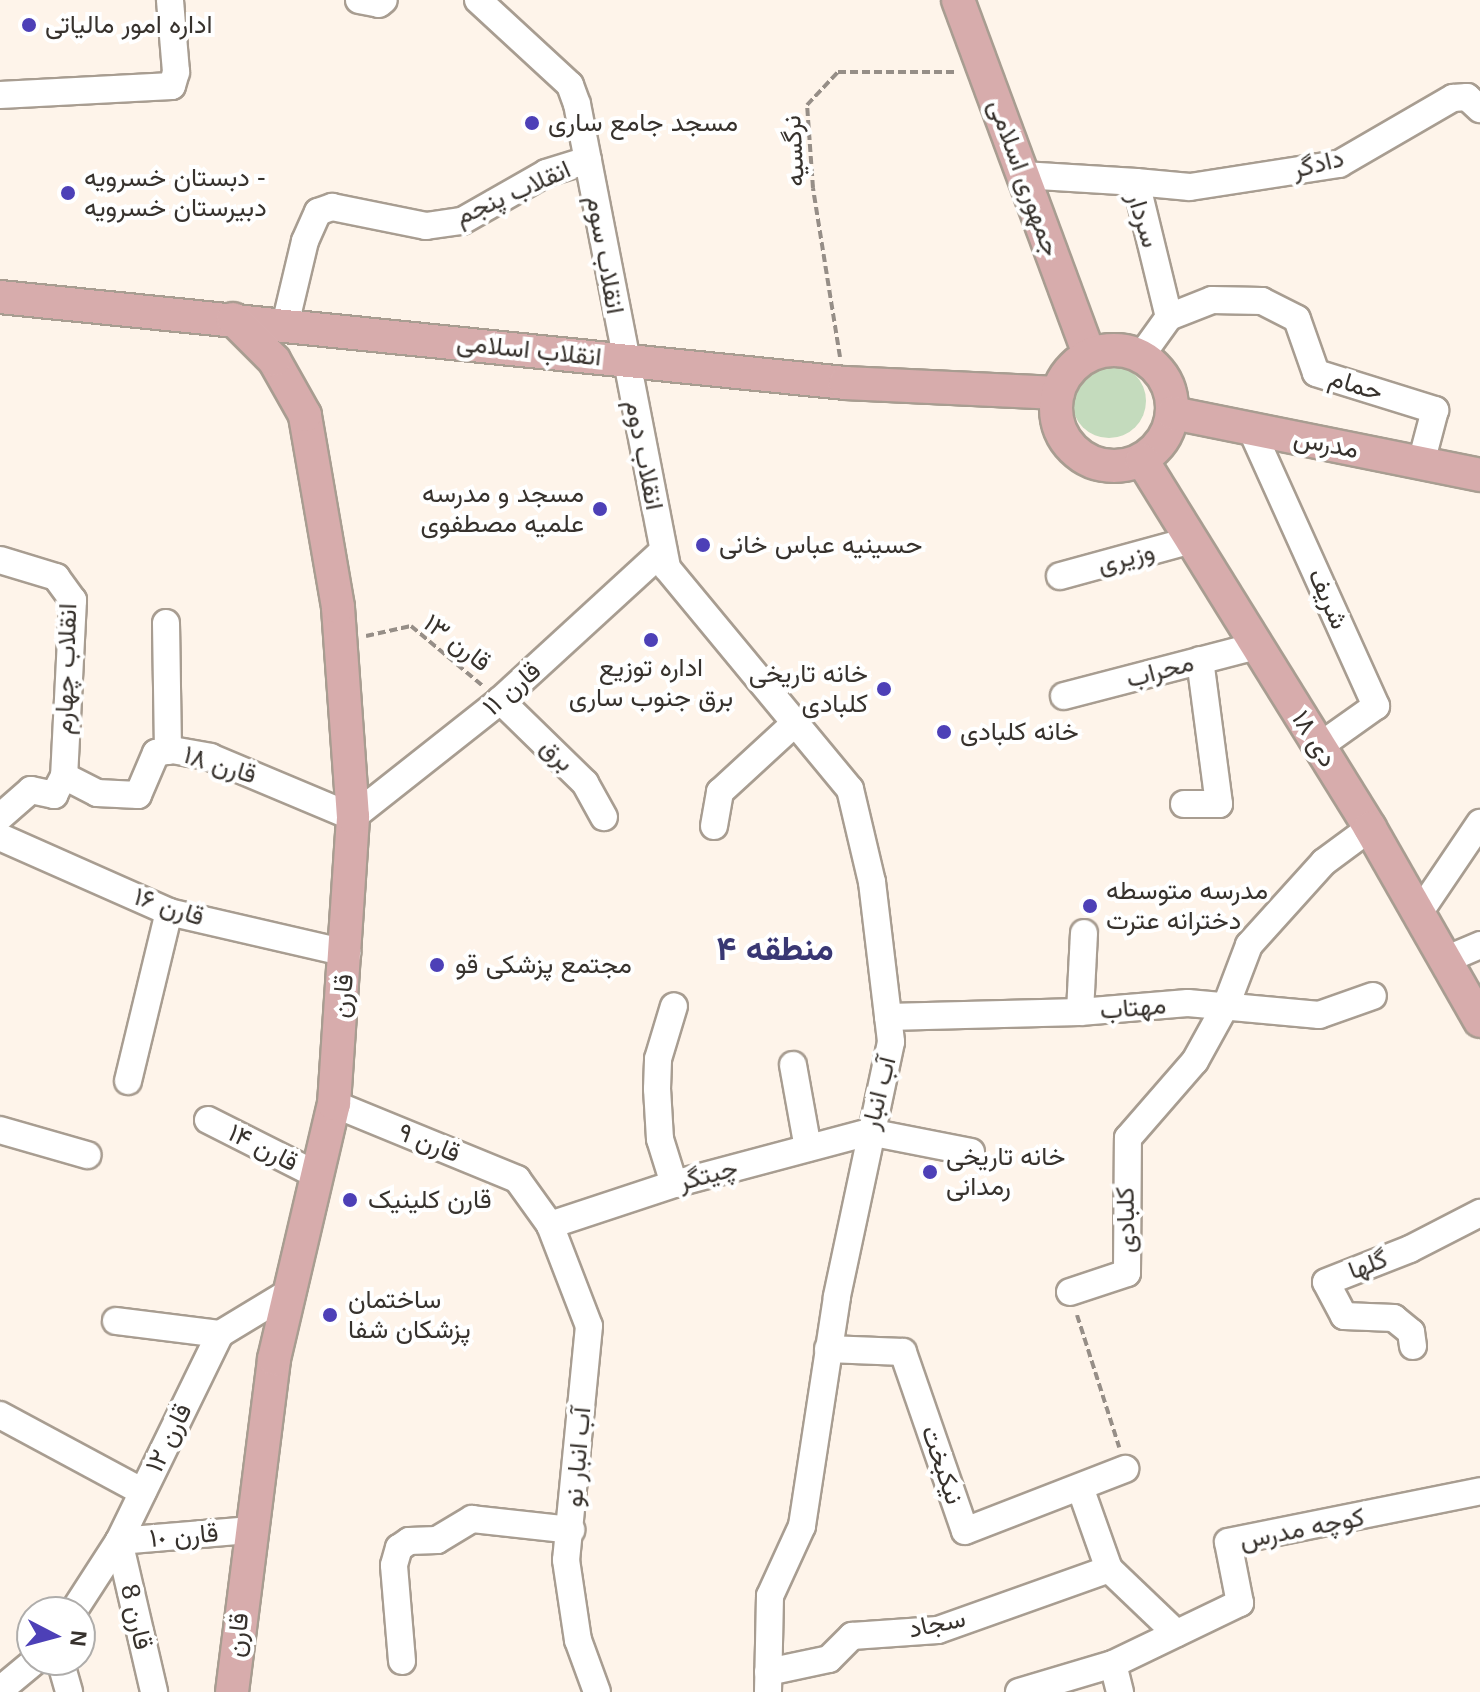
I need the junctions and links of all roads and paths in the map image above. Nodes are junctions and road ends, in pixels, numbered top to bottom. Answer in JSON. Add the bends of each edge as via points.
{"nodes":[{"id":1,"x":170,"y":0,"type":"edge"},
{"id":2,"x":359,"y":0,"type":"edge"},
{"id":3,"x":384,"y":0,"type":"edge"},
{"id":4,"x":478,"y":0,"type":"edge"},
{"id":5,"x":958,"y":0,"type":"edge"},
{"id":6,"x":985,"y":72,"type":"junction"},
{"id":7,"x":0,"y":95,"type":"edge"},
{"id":8,"x":1480,"y":109,"type":"edge"},
{"id":9,"x":588,"y":160,"type":"junction"},
{"id":10,"x":1023,"y":175,"type":"junction"},
{"id":11,"x":1136,"y":182,"type":"junction"},
{"id":12,"x":0,"y":297,"type":"edge"},
{"id":13,"x":1169,"y":317,"type":"junction"},
{"id":14,"x":233,"y":319,"type":"junction"},
{"id":15,"x":285,"y":325,"type":"junction"},
{"id":16,"x":1089,"y":355,"type":"junction"},
{"id":17,"x":1141,"y":356,"type":"junction"},
{"id":18,"x":624,"y":359,"type":"junction"},
{"id":19,"x":845,"y":383,"type":"junction"},
{"id":20,"x":1058,"y":393,"type":"junction"},
{"id":21,"x":1173,"y":413,"type":"junction"},
{"id":22,"x":1251,"y":429,"type":"junction"},
{"id":23,"x":1142,"y":460,"type":"junction"},
{"id":24,"x":1421,"y":463,"type":"junction"},
{"id":25,"x":1480,"y":475,"type":"edge"},
{"id":26,"x":1192,"y":540,"type":"junction"},
{"id":27,"x":663,"y":551,"type":"junction"},
{"id":28,"x":0,"y":560,"type":"edge"},
{"id":29,"x":1060,"y":576,"type":"dead end"},
{"id":30,"x":166,"y":623,"type":"dead end"},
{"id":31,"x":340,"y":642,"type":"junction"},
{"id":32,"x":1256,"y":646,"type":"junction"},
{"id":33,"x":1200,"y":660,"type":"junction"},
{"id":34,"x":1064,"y":696,"type":"dead end"},
{"id":35,"x":500,"y":700,"type":"junction"},
{"id":36,"x":796,"y":722,"type":"junction"},
{"id":37,"x":1318,"y":747,"type":"junction"},
{"id":38,"x":168,"y":751,"type":"junction"},
{"id":39,"x":64,"y":776,"type":"junction"},
{"id":40,"x":1184,"y":804,"type":"dead end"},
{"id":41,"x":0,"y":817,"type":"edge"},
{"id":42,"x":353,"y":817,"type":"junction"},
{"id":43,"x":604,"y":817,"type":"dead end"},
{"id":44,"x":1480,"y":823,"type":"edge"},
{"id":45,"x":714,"y":826,"type":"dead end"},
{"id":46,"x":1370,"y":828,"type":"junction"},
{"id":47,"x":0,"y":837,"type":"edge"},
{"id":48,"x":169,"y":912,"type":"junction"},
{"id":49,"x":1419,"y":913,"type":"junction"},
{"id":50,"x":1084,"y":933,"type":"dead end"},
{"id":51,"x":1480,"y":945,"type":"edge"},
{"id":52,"x":347,"y":953,"type":"junction"},
{"id":53,"x":1445,"y":960,"type":"junction"},
{"id":54,"x":1373,"y":996,"type":"dead end"},
{"id":55,"x":1227,"y":1003,"type":"junction"},
{"id":56,"x":674,"y":1006,"type":"dead end"},
{"id":57,"x":1080,"y":1012,"type":"junction"},
{"id":58,"x":888,"y":1017,"type":"junction"},
{"id":59,"x":1480,"y":1021,"type":"edge"},
{"id":60,"x":793,"y":1065,"type":"dead end"},
{"id":61,"x":128,"y":1081,"type":"dead end"},
{"id":62,"x":334,"y":1104,"type":"junction"},
{"id":63,"x":208,"y":1120,"type":"dead end"},
{"id":64,"x":0,"y":1130,"type":"edge"},
{"id":65,"x":869,"y":1132,"type":"junction"},
{"id":66,"x":808,"y":1148,"type":"junction"},
{"id":67,"x":971,"y":1152,"type":"dead end"},
{"id":68,"x":87,"y":1155,"type":"dead end"},
{"id":69,"x":319,"y":1176,"type":"junction"},
{"id":70,"x":674,"y":1184,"type":"junction"},
{"id":71,"x":1480,"y":1213,"type":"edge"},
{"id":72,"x":550,"y":1225,"type":"junction"},
{"id":73,"x":291,"y":1291,"type":"junction"},
{"id":74,"x":1070,"y":1292,"type":"joint"},
{"id":75,"x":116,"y":1321,"type":"dead end"},
{"id":76,"x":220,"y":1334,"type":"junction"},
{"id":77,"x":1413,"y":1346,"type":"dead end"},
{"id":78,"x":828,"y":1349,"type":"junction"},
{"id":79,"x":0,"y":1415,"type":"edge"},
{"id":80,"x":1125,"y":1469,"type":"joint"},
{"id":81,"x":1081,"y":1490,"type":"junction"},
{"id":82,"x":1480,"y":1491,"type":"edge"},
{"id":83,"x":143,"y":1492,"type":"junction"},
{"id":84,"x":249,"y":1530,"type":"junction"},
{"id":85,"x":571,"y":1530,"type":"junction"},
{"id":86,"x":119,"y":1541,"type":"junction"},
{"id":87,"x":1109,"y":1569,"type":"junction"},
{"id":88,"x":83,"y":1596,"type":"edge"},
{"id":89,"x":1176,"y":1633,"type":"junction"},
{"id":90,"x":402,"y":1661,"type":"dead end"},
{"id":91,"x":1113,"y":1664,"type":"junction"},
{"id":92,"x":768,"y":1682,"type":"edge"},
{"id":93,"x":1024,"y":1691,"type":"edge"},
{"id":94,"x":154,"y":1692,"type":"edge"},
{"id":95,"x":232,"y":1692,"type":"edge"},
{"id":96,"x":597,"y":1692,"type":"edge"},
{"id":97,"x":1120,"y":1692,"type":"edge"}],
"edges":[{"from":1,"to":7,"type":"street","via":[[176,72],[172,86]]},
{"from":2,"to":3,"type":"street"},
{"from":4,"to":9,"type":"street","name":"انقلاب سوم","via":[[570,85]]},
{"from":5,"to":6,"type":"main road","name":"جمهوری اسلامی"},
{"from":6,"to":10,"type":"main road","name":"جمهوری اسلامی"},
{"from":6,"to":19,"type":"path","name":"نرگسیه","via":[[838,72],[807,105],[813,188]]},
{"from":8,"to":11,"type":"street","name":"دادگر","via":[[1467,97],[1453,98],[1339,164],[1190,187]]},
{"from":9,"to":15,"type":"street","name":"انقلاب پنجم","via":[[546,173],[462,221],[426,226],[332,207],[318,212],[305,241]]},
{"from":9,"to":18,"type":"street","name":"انقلاب سوم"},
{"from":10,"to":11,"type":"street","name":"سردار"},
{"from":10,"to":16,"type":"main road","name":"جمهوری اسلامی"},
{"from":11,"to":13,"type":"street","name":"سردار"},
{"from":12,"to":14,"type":"main road","name":"انقلاب اسلامی"},
{"from":13,"to":17,"type":"street"},
{"from":13,"to":24,"type":"street","name":"حمام","via":[[1212,300],[1262,301],[1297,319],[1316,373],[1435,410]]},
{"from":14,"to":15,"type":"main road","name":"انقلاب اسلامی"},
{"from":14,"to":31,"type":"main road","name":"قارن","via":[[274,360],[305,415]]},
{"from":15,"to":18,"type":"main road","name":"انقلاب اسلامی"},
{"from":16,"to":17,"type":"main road","via":[[1106,350]]},
{"from":16,"to":20,"type":"main road","via":[[1069,371]]},
{"from":17,"to":21,"type":"main road","via":[[1166,380]]},
{"from":18,"to":19,"type":"main road","name":"انقلاب اسلامی"},
{"from":18,"to":27,"type":"street","name":"انقلاب دوم"},
{"from":19,"to":20,"type":"main road","name":"انقلاب اسلامی"},
{"from":20,"to":23,"type":"main road","via":[[1057,420],[1078,454],[1103,466]]},
{"from":21,"to":22,"type":"main road","name":"مدرس"},
{"from":21,"to":23,"type":"main road","via":[[1168,432]]},
{"from":22,"to":24,"type":"main road","name":"مدرس"},
{"from":22,"to":37,"type":"street","name":"شریف","via":[[1376,706]]},
{"from":23,"to":26,"type":"main road","name":"۱۸ دی"},
{"from":24,"to":25,"type":"main road","name":"مدرس"},
{"from":26,"to":29,"type":"street","name":"وزیری"},
{"from":26,"to":32,"type":"main road","name":"۱۸ دی"},
{"from":27,"to":35,"type":"street","name":"قارن ۱۱"},
{"from":27,"to":36,"type":"street","name":"آب انبار","via":[[667,568],[746,669]]},
{"from":28,"to":39,"type":"street","name":"انقلاب چهارم","via":[[56,577],[73,600]]},
{"from":30,"to":38,"type":"street"},
{"from":31,"to":35,"type":"path","name":"قارن ۱۳","via":[[411,626]]},
{"from":31,"to":42,"type":"main road","name":"قارن"},
{"from":32,"to":33,"type":"street","name":"محراب"},
{"from":32,"to":37,"type":"main road","name":"۱۸ دی"},
{"from":33,"to":34,"type":"street","name":"محراب"},
{"from":33,"to":40,"type":"street","via":[[1219,804]]},
{"from":35,"to":42,"type":"street","name":"قارن ۱۱"},
{"from":35,"to":43,"type":"street","name":"برق","via":[[585,783]]},
{"from":36,"to":45,"type":"street","via":[[720,792]]},
{"from":36,"to":58,"type":"street","name":"آب انبار","via":[[850,789],[872,882]]},
{"from":37,"to":46,"type":"main road","name":"۱۸ دی"},
{"from":38,"to":39,"type":"street","name":"قارن ۱۸","via":[[156,753],[138,795],[97,793]]},
{"from":38,"to":42,"type":"street","name":"قارن ۱۸","via":[[210,757]]},
{"from":39,"to":41,"type":"street","via":[[54,795],[31,790]]},
{"from":42,"to":52,"type":"main road","name":"قارن"},
{"from":44,"to":49,"type":"street"},
{"from":46,"to":49,"type":"main road","name":"۱۸ دی"},
{"from":46,"to":55,"type":"street","via":[[1324,862],[1249,945]]},
{"from":47,"to":48,"type":"street","name":"قارن ۱۶"},
{"from":48,"to":52,"type":"street","name":"قارن ۱۶"},
{"from":48,"to":61,"type":"street"},
{"from":49,"to":53,"type":"main road","name":"۱۸ دی"},
{"from":50,"to":57,"type":"street"},
{"from":51,"to":53,"type":"street"},
{"from":52,"to":62,"type":"main road","name":"قارن"},
{"from":53,"to":59,"type":"main road","name":"۱۸ دی"},
{"from":54,"to":55,"type":"street","name":"مهتاب","via":[[1319,1015]]},
{"from":55,"to":57,"type":"street","name":"مهتاب"},
{"from":55,"to":74,"type":"street","name":"کلبادی","via":[[1195,1061],[1128,1138],[1127,1273]]},
{"from":56,"to":70,"type":"street","via":[[658,1059],[657,1089],[660,1139]]},
{"from":57,"to":58,"type":"street","name":"مهتاب"},
{"from":58,"to":65,"type":"street","name":"آب انبار","via":[[891,1042]]},
{"from":60,"to":66,"type":"street"},
{"from":62,"to":69,"type":"main road","name":"قارن"},
{"from":62,"to":72,"type":"street","name":"قارن ٩","via":[[517,1179]]},
{"from":63,"to":69,"type":"street","name":"قارن ۱۴"},
{"from":64,"to":68,"type":"street"},
{"from":65,"to":66,"type":"street","name":"چیتگر"},
{"from":65,"to":67,"type":"street"},
{"from":65,"to":78,"type":"street","name":"آب انبار"},
{"from":66,"to":70,"type":"street","name":"چیتگر"},
{"from":69,"to":73,"type":"main road","name":"قارن"},
{"from":70,"to":72,"type":"street","name":"چیتگر"},
{"from":71,"to":77,"type":"street","name":"گلها","via":[[1410,1249],[1326,1282],[1344,1316],[1394,1318],[1411,1332]]},
{"from":72,"to":85,"type":"street","name":"آب انبار نو","via":[[589,1326]]},
{"from":73,"to":76,"type":"street"},
{"from":73,"to":84,"type":"main road","name":"قارن","via":[[274,1359]]},
{"from":74,"to":80,"type":"path"},
{"from":75,"to":76,"type":"street"},
{"from":76,"to":83,"type":"street","name":"قارن ۱۲"},
{"from":78,"to":81,"type":"street","name":"نیکبخت","via":[[903,1352],[965,1531]]},
{"from":78,"to":92,"type":"street","name":"آب انبار","via":[[802,1526],[770,1596]]},
{"from":79,"to":83,"type":"street"},
{"from":80,"to":81,"type":"street"},
{"from":81,"to":87,"type":"street"},
{"from":82,"to":89,"type":"street","name":"کوچه مدرس","via":[[1228,1542],[1240,1603]]},
{"from":83,"to":86,"type":"street","name":"قارن ۱۲"},
{"from":84,"to":86,"type":"street","name":"قارن ١٠"},
{"from":84,"to":95,"type":"main road","name":"قارن"},
{"from":85,"to":90,"type":"street","via":[[472,1519],[437,1540],[409,1541],[399,1548],[394,1565]]},
{"from":85,"to":96,"type":"street","name":"آب انبار نو","via":[[566,1560],[578,1640]]},
{"from":86,"to":88,"type":"street","name":"قارن ۱۲"},
{"from":86,"to":94,"type":"street","name":"قارن 8"},
{"from":87,"to":89,"type":"street"},
{"from":87,"to":92,"type":"street","name":"سجاد","via":[[938,1630],[852,1636],[829,1659]]},
{"from":89,"to":91,"type":"street","name":"کوچه مدرس"},
{"from":91,"to":93,"type":"street","name":"کوچه مدرس"},
{"from":91,"to":97,"type":"street"}]}
